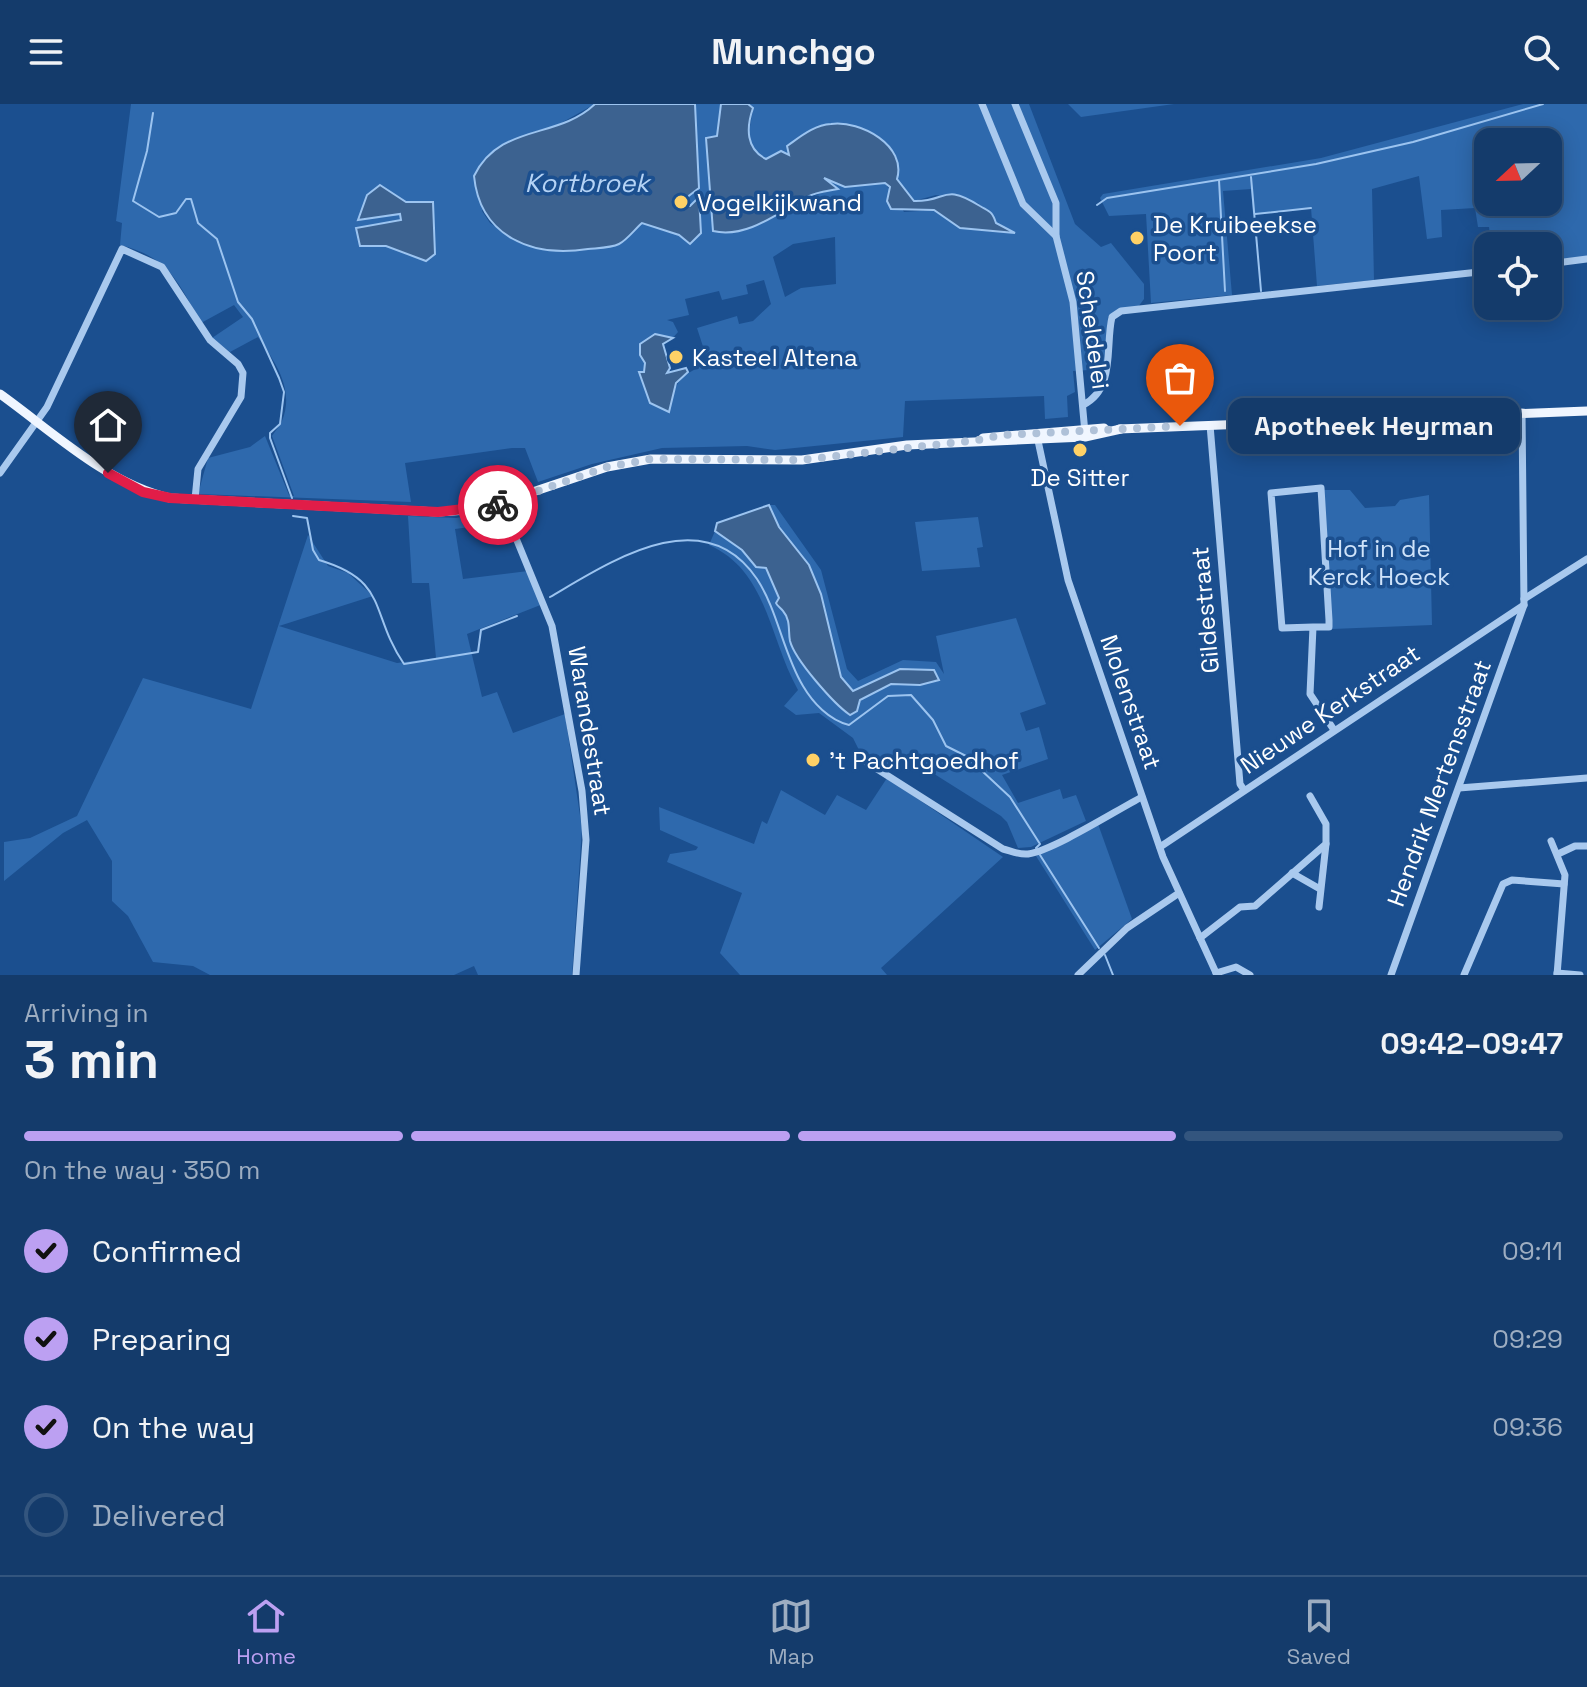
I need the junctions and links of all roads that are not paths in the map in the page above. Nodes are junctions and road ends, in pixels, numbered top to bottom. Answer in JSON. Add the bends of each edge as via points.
{"nodes":[{"id":1,"x":982,"y":104,"type":"edge"},
{"id":2,"x":1015,"y":104,"type":"edge"},
{"id":3,"x":1056,"y":236,"type":"junction"},
{"id":4,"x":1587,"y":259,"type":"edge"},
{"id":5,"x":1562,"y":262,"type":"edge"},
{"id":6,"x":1474,"y":273,"type":"edge"},
{"id":7,"x":0,"y":394,"type":"edge"},
{"id":8,"x":1083,"y":405,"type":"junction"},
{"id":9,"x":1587,"y":411,"type":"edge"},
{"id":10,"x":1522,"y":412,"type":"junction"},
{"id":11,"x":39,"y":422,"type":"junction"},
{"id":12,"x":1210,"y":425,"type":"junction"},
{"id":13,"x":1085,"y":433,"type":"junction"},
{"id":14,"x":1036,"y":436,"type":"junction"},
{"id":15,"x":0,"y":473,"type":"edge"},
{"id":16,"x":195,"y":499,"type":"junction"},
{"id":17,"x":502,"y":504,"type":"junction"},
{"id":18,"x":1587,"y":559,"type":"edge"},
{"id":19,"x":1524,"y":602,"type":"junction"},
{"id":20,"x":1313,"y":627,"type":"junction"},
{"id":21,"x":1334,"y":730,"type":"junction"},
{"id":22,"x":863,"y":760,"type":"dead end"},
{"id":23,"x":1587,"y":778,"type":"edge"},
{"id":24,"x":1459,"y":788,"type":"junction"},
{"id":25,"x":1244,"y":790,"type":"junction"},
{"id":26,"x":1310,"y":796,"type":"dead end"},
{"id":27,"x":1142,"y":797,"type":"junction"},
{"id":28,"x":1551,"y":841,"type":"dead end"},
{"id":29,"x":1326,"y":844,"type":"junction"},
{"id":30,"x":1587,"y":846,"type":"edge"},
{"id":31,"x":1160,"y":847,"type":"junction"},
{"id":32,"x":1558,"y":854,"type":"junction"},
{"id":33,"x":1292,"y":873,"type":"junction"},
{"id":34,"x":1564,"y":884,"type":"junction"},
{"id":35,"x":1320,"y":889,"type":"junction"},
{"id":36,"x":1179,"y":893,"type":"junction"},
{"id":37,"x":1319,"y":907,"type":"dead end"},
{"id":38,"x":1200,"y":938,"type":"junction"},
{"id":39,"x":1216,"y":974,"type":"edge"},
{"id":40,"x":1557,"y":974,"type":"edge"},
{"id":41,"x":576,"y":975,"type":"edge"},
{"id":42,"x":1078,"y":975,"type":"edge"},
{"id":43,"x":1250,"y":975,"type":"edge"},
{"id":44,"x":1391,"y":975,"type":"edge"},
{"id":45,"x":1464,"y":975,"type":"edge"},
{"id":46,"x":1580,"y":975,"type":"edge"}],
"edges":[{"from":1,"to":3,"type":"street","via":[[1023,204]]},
{"from":2,"to":3,"type":"street","name":"Scheldelei","via":[[1058,210]]},
{"from":3,"to":8,"type":"street","name":"Scheldelei","via":[[1073,302]]},
{"from":4,"to":5,"type":"street"},
{"from":6,"to":8,"type":"street","via":[[1121,311],[1112,317],[1109,363],[1099,389]]},
{"from":7,"to":11,"type":"main road"},
{"from":8,"to":13,"type":"street","name":"Scheldelei"},
{"from":9,"to":10,"type":"main road"},
{"from":10,"to":12,"type":"main road"},
{"from":10,"to":19,"type":"street"},
{"from":11,"to":15,"type":"street"},
{"from":11,"to":16,"type":"main road","via":[[143,492]]},
{"from":11,"to":16,"type":"street","via":[[122,249],[152,260],[169,275],[210,340],[243,373],[241,397],[198,469]]},
{"from":12,"to":13,"type":"main road"},
{"from":12,"to":25,"type":"street","name":"Gildestraat"},
{"from":13,"to":14,"type":"main road"},
{"from":14,"to":17,"type":"main road","via":[[802,460],[651,459],[607,467]]},
{"from":14,"to":27,"type":"street","name":"Molenstraat","via":[[1062,561]]},
{"from":16,"to":17,"type":"main road","via":[[438,512]]},
{"from":17,"to":41,"type":"street","name":"Warandestraat","via":[[552,626],[580,777],[586,840]]},
{"from":18,"to":19,"type":"street","name":"Nieuwe Kerkstraat"},
{"from":19,"to":21,"type":"street","name":"Nieuwe Kerkstraat"},
{"from":19,"to":24,"type":"street","name":"Hendrik Mertensstraat"},
{"from":20,"to":20,"type":"street","via":[[1282,628],[1271,493],[1321,488],[1329,627]]},
{"from":20,"to":21,"type":"street","via":[[1310,694]]},
{"from":21,"to":25,"type":"street","name":"Nieuwe Kerkstraat"},
{"from":22,"to":27,"type":"street","via":[[1018,854],[1040,849]]},
{"from":23,"to":24,"type":"street"},
{"from":24,"to":44,"type":"street","name":"Hendrik Mertensstraat"},
{"from":25,"to":31,"type":"street","name":"Nieuwe Kerkstraat"},
{"from":26,"to":29,"type":"street","via":[[1326,824]]},
{"from":27,"to":31,"type":"street","name":"Molenstraat"},
{"from":28,"to":32,"type":"street"},
{"from":29,"to":33,"type":"street"},
{"from":29,"to":35,"type":"street"},
{"from":30,"to":32,"type":"street"},
{"from":31,"to":36,"type":"street","name":"Molenstraat"},
{"from":32,"to":34,"type":"street"},
{"from":33,"to":35,"type":"street"},
{"from":33,"to":38,"type":"street","via":[[1255,906],[1240,907]]},
{"from":34,"to":40,"type":"street"},
{"from":34,"to":45,"type":"street","via":[[1503,884]]},
{"from":35,"to":37,"type":"street"},
{"from":36,"to":38,"type":"street","name":"Molenstraat"},
{"from":36,"to":42,"type":"street","via":[[1127,928]]},
{"from":38,"to":39,"type":"street","name":"Molenstraat"},
{"from":39,"to":43,"type":"street","via":[[1236,967]]},
{"from":40,"to":46,"type":"street"}]}
